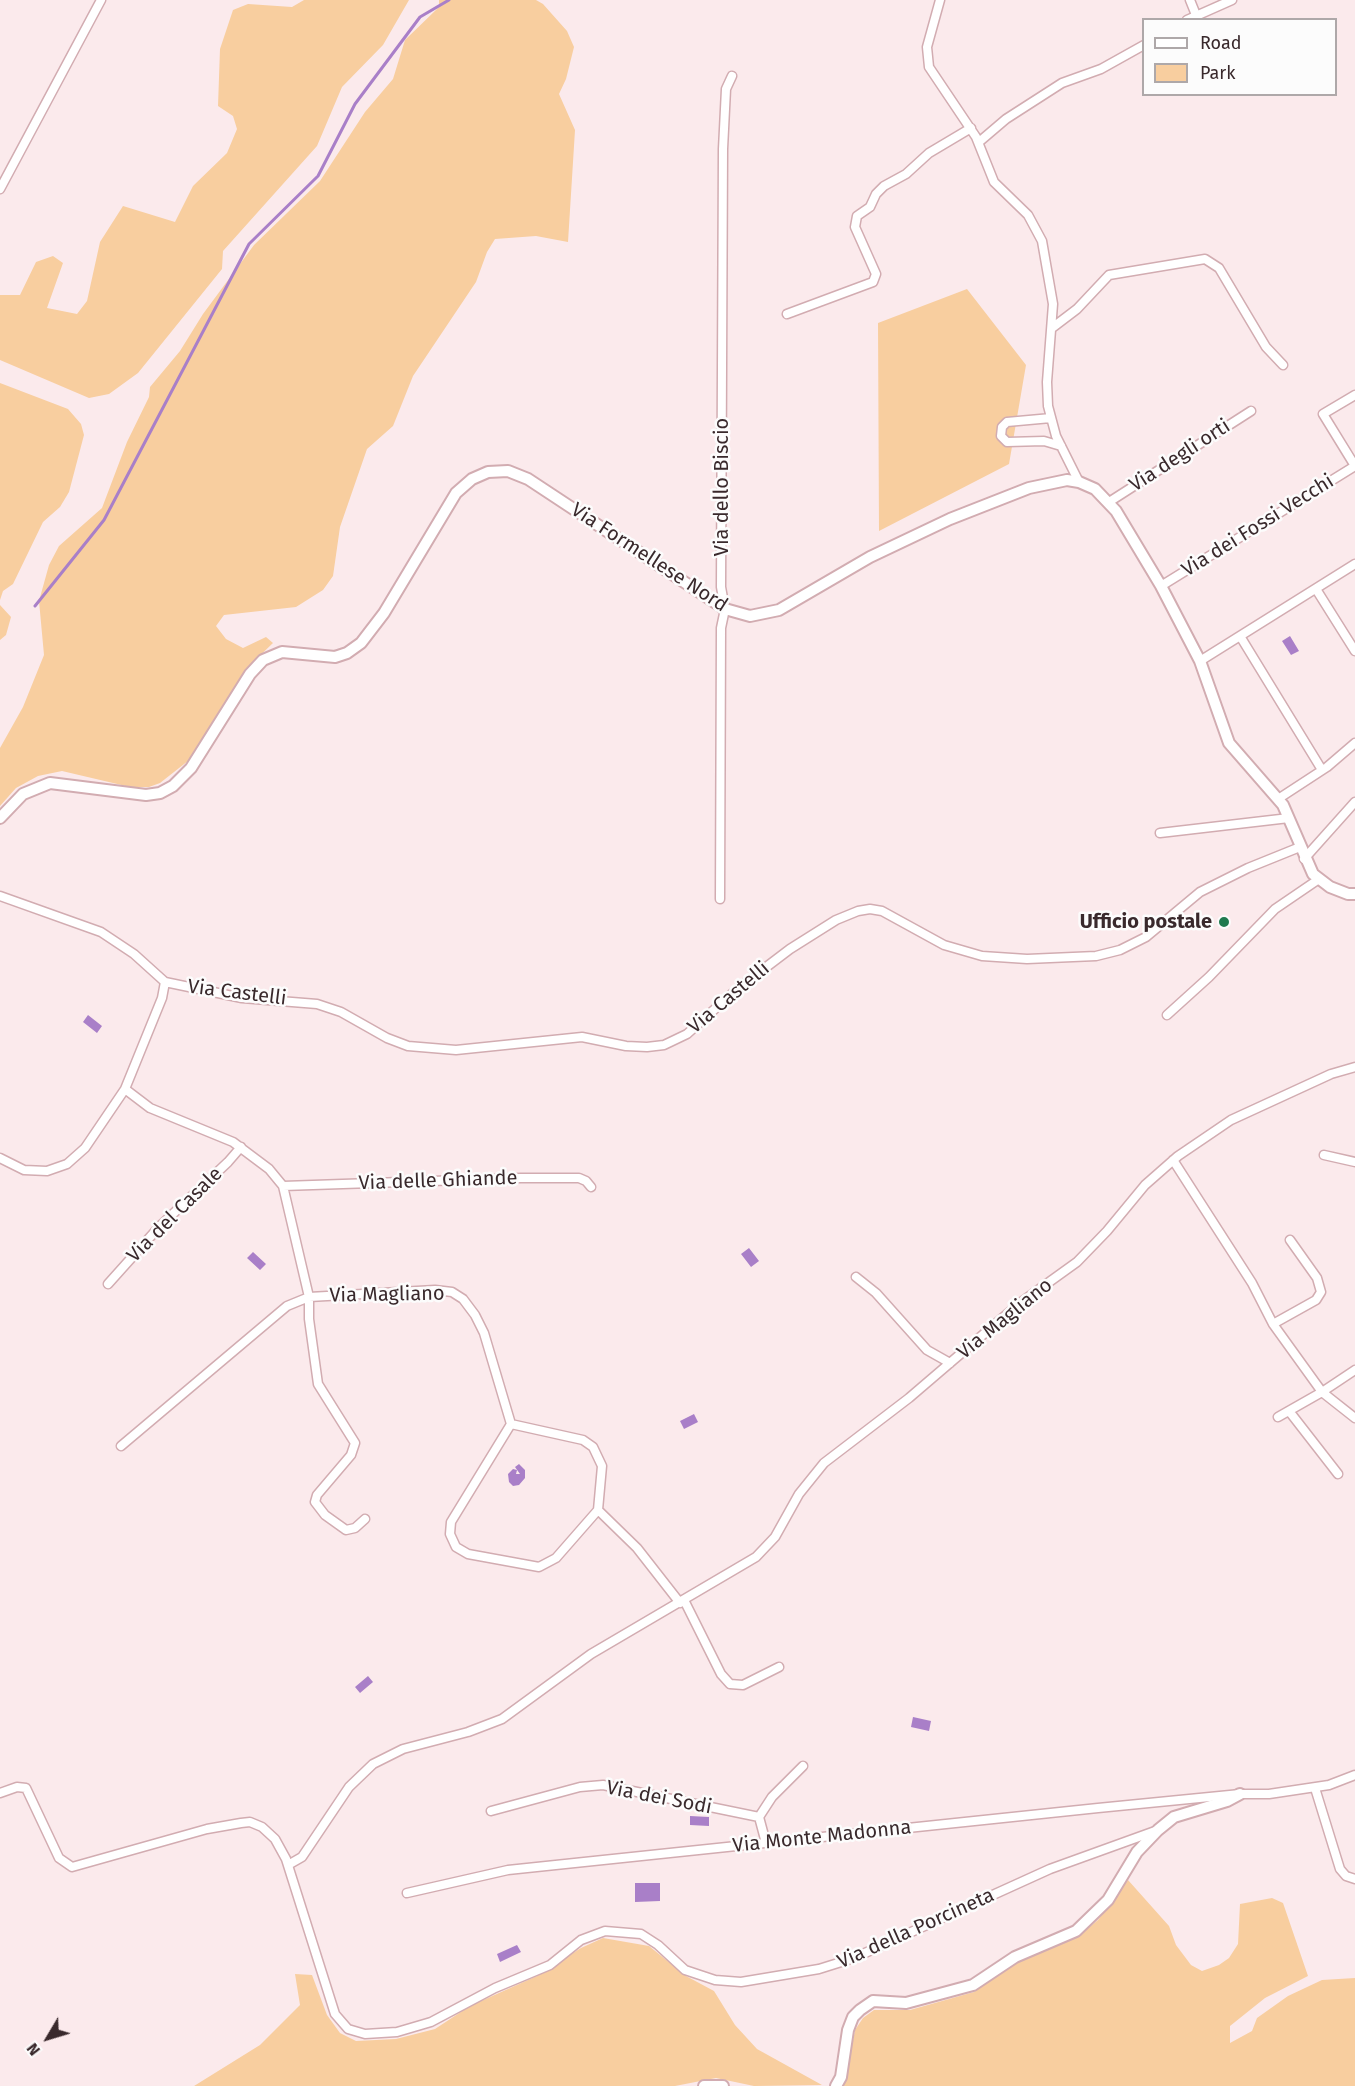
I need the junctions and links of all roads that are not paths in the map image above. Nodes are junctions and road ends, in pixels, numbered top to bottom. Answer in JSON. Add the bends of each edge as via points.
{"nodes":[{"id":1,"x":101,"y":0,"type":"edge"},
{"id":2,"x":940,"y":0,"type":"edge"},
{"id":3,"x":1190,"y":0,"type":"edge"},
{"id":4,"x":1232,"y":0,"type":"edge"},
{"id":5,"x":1196,"y":15,"type":"junction"},
{"id":6,"x":1191,"y":18,"type":"edge"},
{"id":7,"x":1142,"y":46,"type":"edge"},
{"id":8,"x":732,"y":76,"type":"dead end"},
{"id":9,"x":971,"y":128,"type":"junction"},
{"id":10,"x":979,"y":142,"type":"junction"},
{"id":11,"x":0,"y":189,"type":"edge"},
{"id":12,"x":787,"y":314,"type":"dead end"},
{"id":13,"x":1052,"y":328,"type":"junction"},
{"id":14,"x":1283,"y":364,"type":"dead end"},
{"id":15,"x":1355,"y":395,"type":"edge"},
{"id":16,"x":1251,"y":411,"type":"dead end"},
{"id":17,"x":1051,"y":418,"type":"junction"},
{"id":18,"x":1061,"y":446,"type":"junction"},
{"id":19,"x":1354,"y":469,"type":"edge"},
{"id":20,"x":1079,"y":482,"type":"junction"},
{"id":21,"x":1109,"y":502,"type":"junction"},
{"id":22,"x":1355,"y":564,"type":"edge"},
{"id":23,"x":1161,"y":586,"type":"junction"},
{"id":24,"x":1316,"y":588,"type":"junction"},
{"id":25,"x":725,"y":609,"type":"junction"},
{"id":26,"x":1240,"y":636,"type":"junction"},
{"id":27,"x":1355,"y":651,"type":"edge"},
{"id":28,"x":1200,"y":661,"type":"junction"},
{"id":29,"x":1355,"y":743,"type":"edge"},
{"id":30,"x":1323,"y":770,"type":"junction"},
{"id":31,"x":1278,"y":799,"type":"junction"},
{"id":32,"x":1355,"y":802,"type":"edge"},
{"id":33,"x":0,"y":818,"type":"edge"},
{"id":34,"x":1289,"y":818,"type":"junction"},
{"id":35,"x":1160,"y":833,"type":"dead end"},
{"id":36,"x":1300,"y":847,"type":"junction"},
{"id":37,"x":1304,"y":859,"type":"junction"},
{"id":38,"x":1318,"y":879,"type":"junction"},
{"id":39,"x":1355,"y":894,"type":"edge"},
{"id":40,"x":0,"y":896,"type":"edge"},
{"id":41,"x":720,"y":899,"type":"dead end"},
{"id":42,"x":165,"y":982,"type":"junction"},
{"id":43,"x":1167,"y":1015,"type":"dead end"},
{"id":44,"x":1355,"y":1067,"type":"edge"},
{"id":45,"x":125,"y":1089,"type":"junction"},
{"id":46,"x":241,"y":1147,"type":"junction"},
{"id":47,"x":1324,"y":1155,"type":"dead end"},
{"id":48,"x":0,"y":1158,"type":"edge"},
{"id":49,"x":1173,"y":1161,"type":"junction"},
{"id":50,"x":1355,"y":1162,"type":"edge"},
{"id":51,"x":283,"y":1186,"type":"junction"},
{"id":52,"x":591,"y":1187,"type":"dead end"},
{"id":53,"x":1290,"y":1240,"type":"dead end"},
{"id":54,"x":856,"y":1277,"type":"dead end"},
{"id":55,"x":108,"y":1284,"type":"dead end"},
{"id":56,"x":309,"y":1297,"type":"junction"},
{"id":57,"x":1273,"y":1324,"type":"junction"},
{"id":58,"x":950,"y":1363,"type":"junction"},
{"id":59,"x":1355,"y":1370,"type":"edge"},
{"id":60,"x":1322,"y":1392,"type":"junction"},
{"id":61,"x":1289,"y":1411,"type":"junction"},
{"id":62,"x":1278,"y":1417,"type":"dead end"},
{"id":63,"x":1355,"y":1418,"type":"edge"},
{"id":64,"x":511,"y":1424,"type":"junction"},
{"id":65,"x":121,"y":1446,"type":"dead end"},
{"id":66,"x":1338,"y":1474,"type":"dead end"},
{"id":67,"x":598,"y":1510,"type":"junction"},
{"id":68,"x":365,"y":1519,"type":"dead end"},
{"id":69,"x":682,"y":1601,"type":"junction"},
{"id":70,"x":779,"y":1667,"type":"dead end"},
{"id":71,"x":802,"y":1766,"type":"dead end"},
{"id":72,"x":1355,"y":1776,"type":"edge"},
{"id":73,"x":1315,"y":1788,"type":"junction"},
{"id":74,"x":0,"y":1793,"type":"edge"},
{"id":75,"x":1240,"y":1794,"type":"junction"},
{"id":76,"x":491,"y":1811,"type":"dead end"},
{"id":77,"x":759,"y":1816,"type":"junction"},
{"id":78,"x":1158,"y":1830,"type":"junction"},
{"id":79,"x":766,"y":1843,"type":"junction"},
{"id":80,"x":288,"y":1865,"type":"junction"},
{"id":81,"x":1355,"y":1879,"type":"edge"},
{"id":82,"x":407,"y":1893,"type":"dead end"},
{"id":83,"x":704,"y":2086,"type":"edge"},
{"id":84,"x":723,"y":2086,"type":"edge"},
{"id":85,"x":836,"y":2086,"type":"edge"}],
"edges":[{"from":1,"to":11,"type":"street"},
{"from":2,"to":9,"type":"street","via":[[927,47],[928,63]]},
{"from":3,"to":5,"type":"street"},
{"from":4,"to":5,"type":"street"},
{"from":5,"to":6,"type":"street"},
{"from":7,"to":10,"type":"street","via":[[1109,66],[1057,86]]},
{"from":8,"to":25,"type":"street","name":"Via dello Biscio","via":[[726,89],[723,149],[721,587]]},
{"from":9,"to":10,"type":"street"},
{"from":9,"to":12,"type":"street","via":[[881,188],[870,207],[857,216],[856,229],[876,272],[873,282]]},
{"from":10,"to":13,"type":"street","via":[[994,182],[1028,215],[1041,236],[1051,281]]},
{"from":13,"to":14,"type":"street","via":[[1077,309],[1109,274],[1208,259],[1219,268],[1266,347]]},
{"from":13,"to":17,"type":"street","via":[[1047,387]]},
{"from":15,"to":19,"type":"street","via":[[1323,414]]},
{"from":16,"to":21,"type":"street","name":"Via degli orti"},
{"from":17,"to":18,"type":"street"},
{"from":17,"to":18,"type":"street","via":[[1007,422],[1001,436],[1007,441],[1044,441]]},
{"from":18,"to":20,"type":"street"},
{"from":19,"to":23,"type":"street","name":"Via dei Fossi Vecchi"},
{"from":20,"to":21,"type":"street","via":[[1095,489]]},
{"from":20,"to":25,"type":"street","name":"Via Formellese Nord","via":[[1063,480],[1038,485],[950,519],[862,561],[771,614],[744,616]]},
{"from":21,"to":23,"type":"street"},
{"from":22,"to":24,"type":"street"},
{"from":23,"to":28,"type":"street"},
{"from":24,"to":26,"type":"street"},
{"from":24,"to":27,"type":"street"},
{"from":25,"to":33,"type":"street","name":"Via Formellese Nord","via":[[538,484],[511,472],[488,472],[456,493],[364,640],[335,657],[282,652],[263,660],[250,674],[188,772],[173,786],[146,795],[50,783],[23,794]]},
{"from":25,"to":41,"type":"street","name":"Via dello Biscio","via":[[721,628]]},
{"from":26,"to":28,"type":"street"},
{"from":26,"to":30,"type":"street"},
{"from":28,"to":31,"type":"street","via":[[1228,743]]},
{"from":29,"to":30,"type":"street"},
{"from":30,"to":31,"type":"street"},
{"from":31,"to":34,"type":"street"},
{"from":32,"to":37,"type":"street"},
{"from":34,"to":35,"type":"street"},
{"from":34,"to":36,"type":"street"},
{"from":36,"to":37,"type":"street"},
{"from":36,"to":42,"type":"street","name":"Via Castelli","via":[[1200,892],[1146,937],[1096,956],[981,956],[944,945],[882,911],[858,911],[790,949],[687,1034],[653,1047],[626,1047],[582,1037],[456,1050],[413,1047],[317,1004],[242,998]]},
{"from":37,"to":38,"type":"street"},
{"from":38,"to":39,"type":"street"},
{"from":38,"to":43,"type":"street","via":[[1275,909]]},
{"from":40,"to":42,"type":"street","name":"Via Castelli","via":[[100,932],[134,954]]},
{"from":42,"to":45,"type":"street"},
{"from":44,"to":49,"type":"street","name":"Via Magliano","via":[[1231,1120]]},
{"from":45,"to":46,"type":"street","name":"Via Magliano","via":[[150,1108]]},
{"from":45,"to":48,"type":"street","via":[[92,1141],[63,1166],[35,1172]]},
{"from":46,"to":51,"type":"street","name":"Via Magliano","via":[[266,1166]]},
{"from":46,"to":55,"type":"street","name":"Via del Casale","via":[[160,1226]]},
{"from":47,"to":50,"type":"street"},
{"from":49,"to":57,"type":"street","via":[[1252,1283]]},
{"from":49,"to":58,"type":"street","name":"Via Magliano","via":[[1145,1185],[1083,1257],[1004,1316]]},
{"from":51,"to":52,"type":"street","name":"Via delle Ghiande","via":[[579,1178]]},
{"from":51,"to":56,"type":"street","name":"Via Magliano"},
{"from":53,"to":57,"type":"street","via":[[1317,1278],[1321,1292],[1312,1302]]},
{"from":54,"to":58,"type":"street","via":[[876,1293],[927,1350]]},
{"from":56,"to":64,"type":"street","name":"Via Magliano","via":[[435,1290],[459,1295],[474,1312],[484,1333]]},
{"from":56,"to":65,"type":"street","via":[[287,1306]]},
{"from":56,"to":68,"type":"street","via":[[318,1384],[355,1443],[351,1455],[315,1502],[346,1530]]},
{"from":57,"to":60,"type":"street"},
{"from":58,"to":69,"type":"street","name":"Via Magliano","via":[[824,1463],[804,1486],[762,1553]]},
{"from":59,"to":60,"type":"street"},
{"from":60,"to":61,"type":"street"},
{"from":60,"to":63,"type":"street"},
{"from":61,"to":62,"type":"street"},
{"from":61,"to":66,"type":"street"},
{"from":64,"to":67,"type":"street","via":[[583,1440],[593,1447],[602,1466]]},
{"from":64,"to":67,"type":"street","via":[[451,1522],[450,1534],[456,1547],[468,1554],[540,1568],[556,1558]]},
{"from":67,"to":69,"type":"street"},
{"from":69,"to":70,"type":"street","via":[[730,1684],[743,1685]]},
{"from":69,"to":80,"type":"street","name":"Via Magliano","via":[[585,1657],[502,1719],[403,1749],[373,1764],[349,1787],[302,1857]]},
{"from":71,"to":77,"type":"street"},
{"from":72,"to":73,"type":"street","name":"Via Monte Madonna"},
{"from":73,"to":75,"type":"street","name":"Via Monte Madonna"},
{"from":73,"to":81,"type":"street","via":[[1340,1869]]},
{"from":74,"to":80,"type":"street","name":"Via della Porcineta","via":[[26,1788],[59,1858],[69,1867],[207,1829],[247,1822],[272,1834]]},
{"from":75,"to":78,"type":"street","via":[[1174,1817]]},
{"from":75,"to":79,"type":"street","name":"Via Monte Madonna"},
{"from":76,"to":77,"type":"street","name":"Via dei Sodi","via":[[580,1787],[603,1785]]},
{"from":77,"to":79,"type":"street"},
{"from":78,"to":80,"type":"street","name":"Via della Porcineta","via":[[1050,1869],[831,1966],[747,1982],[727,1982],[685,1970],[641,1934],[605,1931],[581,1940],[550,1965],[495,1988],[431,2022],[381,2033],[352,2031],[335,2014]]},
{"from":78,"to":85,"type":"street","via":[[1137,1852],[1108,1900],[1076,1931],[1015,1957],[974,1985],[906,2003],[873,2001],[860,2010],[848,2030],[841,2077]]},
{"from":79,"to":82,"type":"street","name":"Via Monte Madonna","via":[[508,1870]]},
{"from":83,"to":84,"type":"street"}]}
